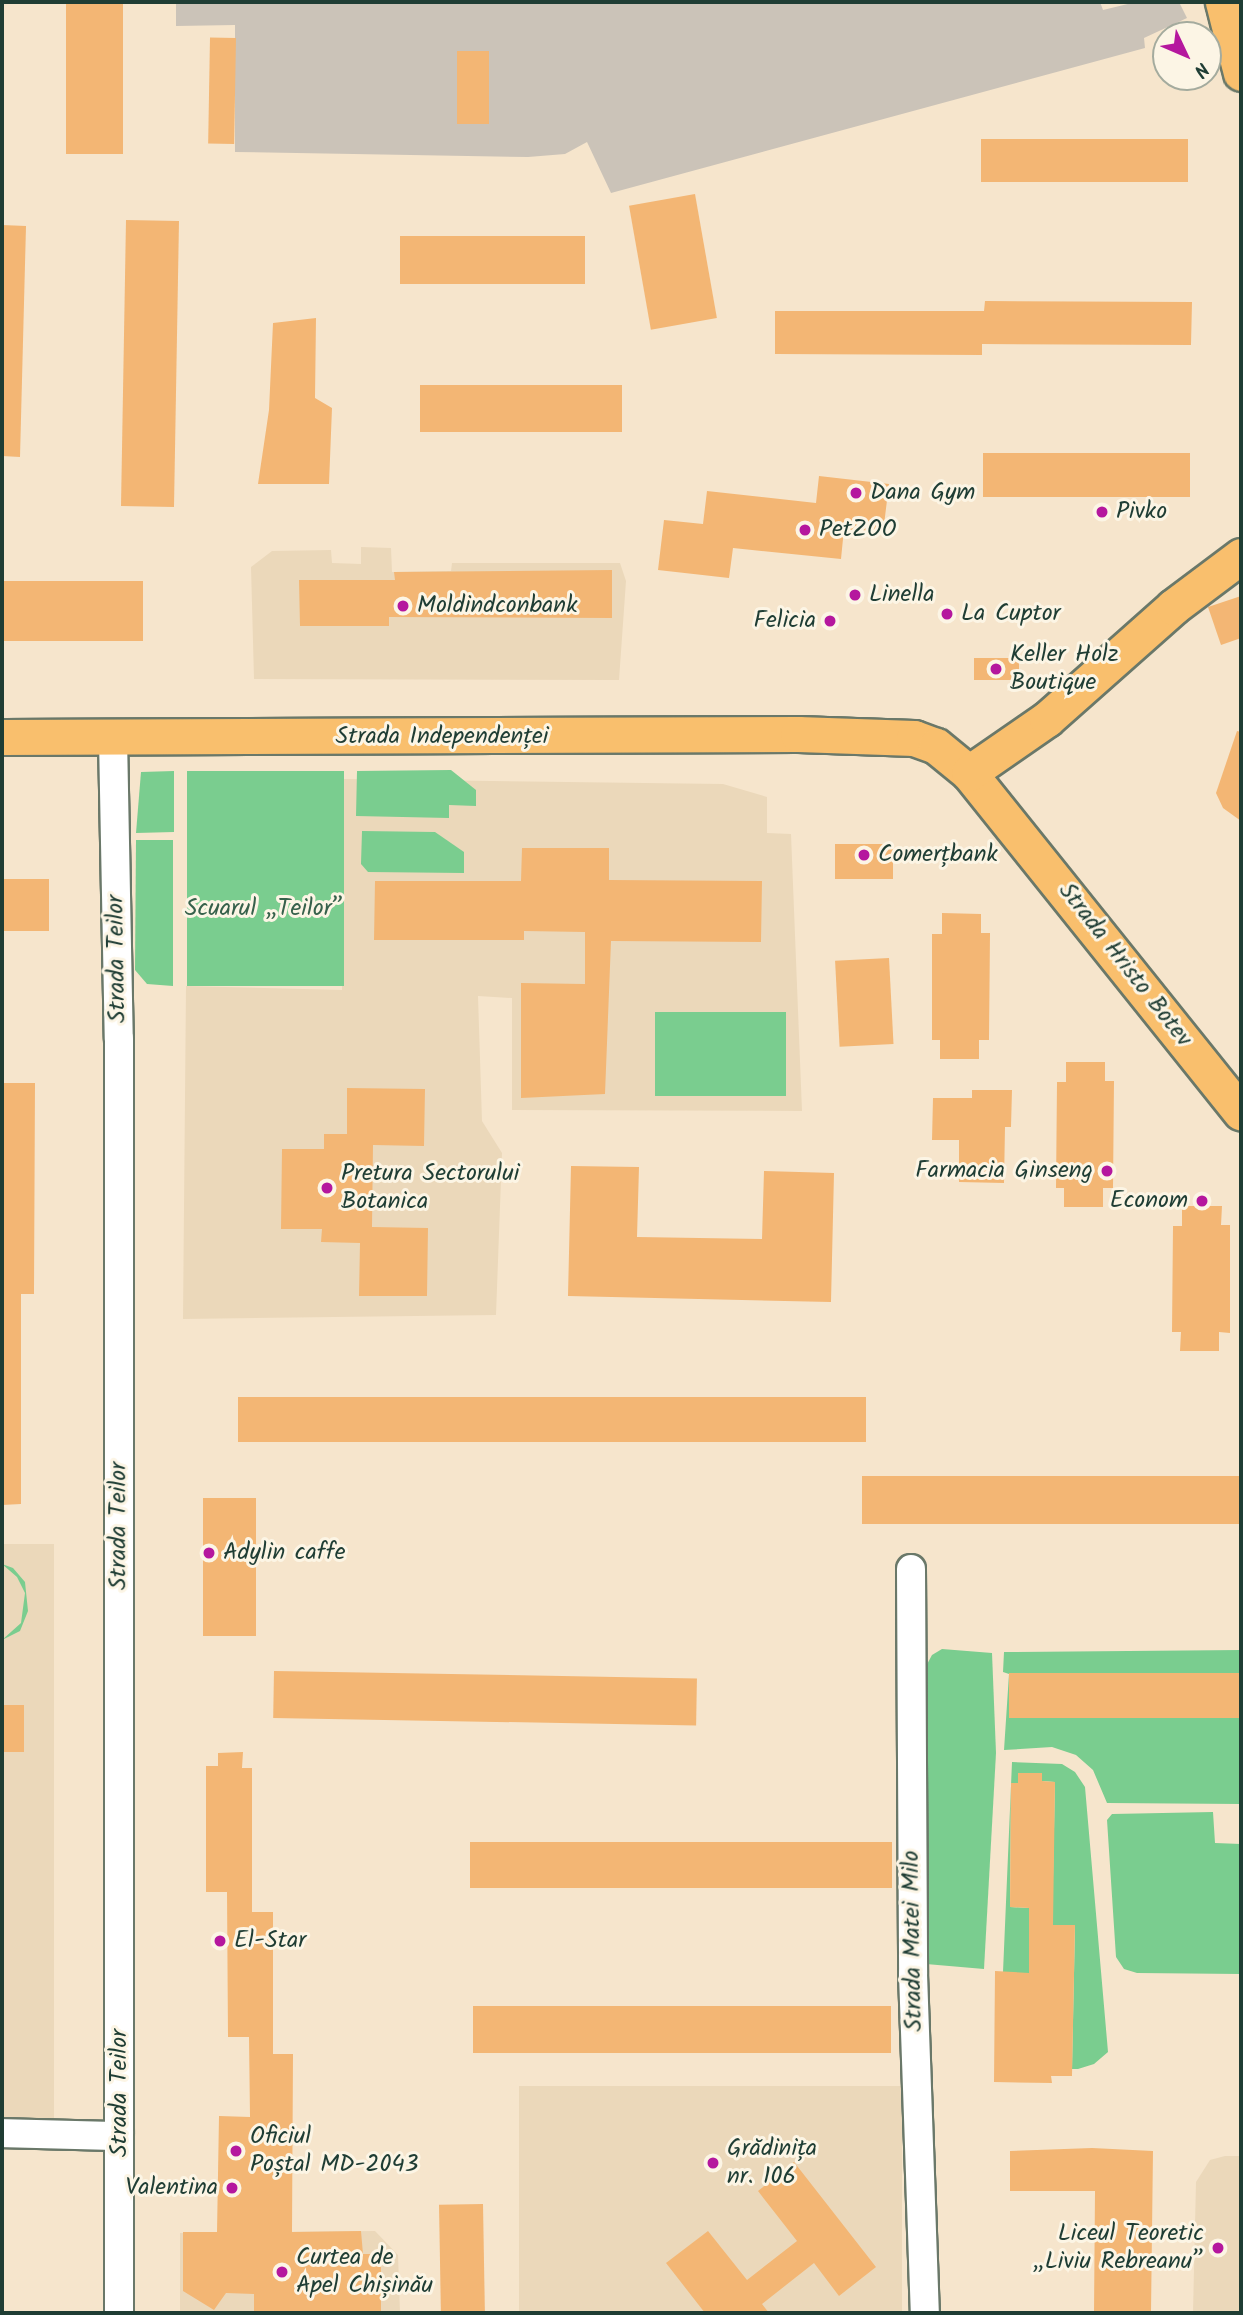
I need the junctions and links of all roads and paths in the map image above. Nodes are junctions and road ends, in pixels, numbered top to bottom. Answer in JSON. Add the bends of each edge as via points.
{"nodes":[{"id":1,"x":1223,"y":2,"type":"edge"},
{"id":2,"x":1241,"y":74,"type":"edge"},
{"id":3,"x":1241,"y":556,"type":"edge"},
{"id":4,"x":2,"y":737,"type":"edge"},
{"id":5,"x":113,"y":738,"type":"junction"},
{"id":6,"x":969,"y":773,"type":"junction"},
{"id":7,"x":1241,"y":1112,"type":"edge"},
{"id":8,"x":911,"y":1569,"type":"dead end"},
{"id":9,"x":2,"y":2133,"type":"edge"},
{"id":10,"x":120,"y":2136,"type":"junction"},
{"id":11,"x":119,"y":2313,"type":"edge"},
{"id":12,"x":925,"y":2313,"type":"edge"}],
"edges":[{"from":1,"to":2,"type":"main road"},
{"from":3,"to":6,"type":"main road","via":[[1173,607],[1047,719]]},
{"from":4,"to":5,"type":"main road","name":"Strada Independenței"},
{"from":5,"to":6,"type":"main road","name":"Strada Independenței","via":[[882,735],[936,746]]},
{"from":5,"to":10,"type":"street","name":"Strada Teilor","via":[[119,1039]]},
{"from":6,"to":7,"type":"main road","name":"Strada Hristo Botev"},
{"from":8,"to":12,"type":"street","name":"Strada Matei Milo","via":[[913,1987]]},
{"from":9,"to":10,"type":"street"},
{"from":10,"to":11,"type":"street","name":"Strada Teilor"}]}
